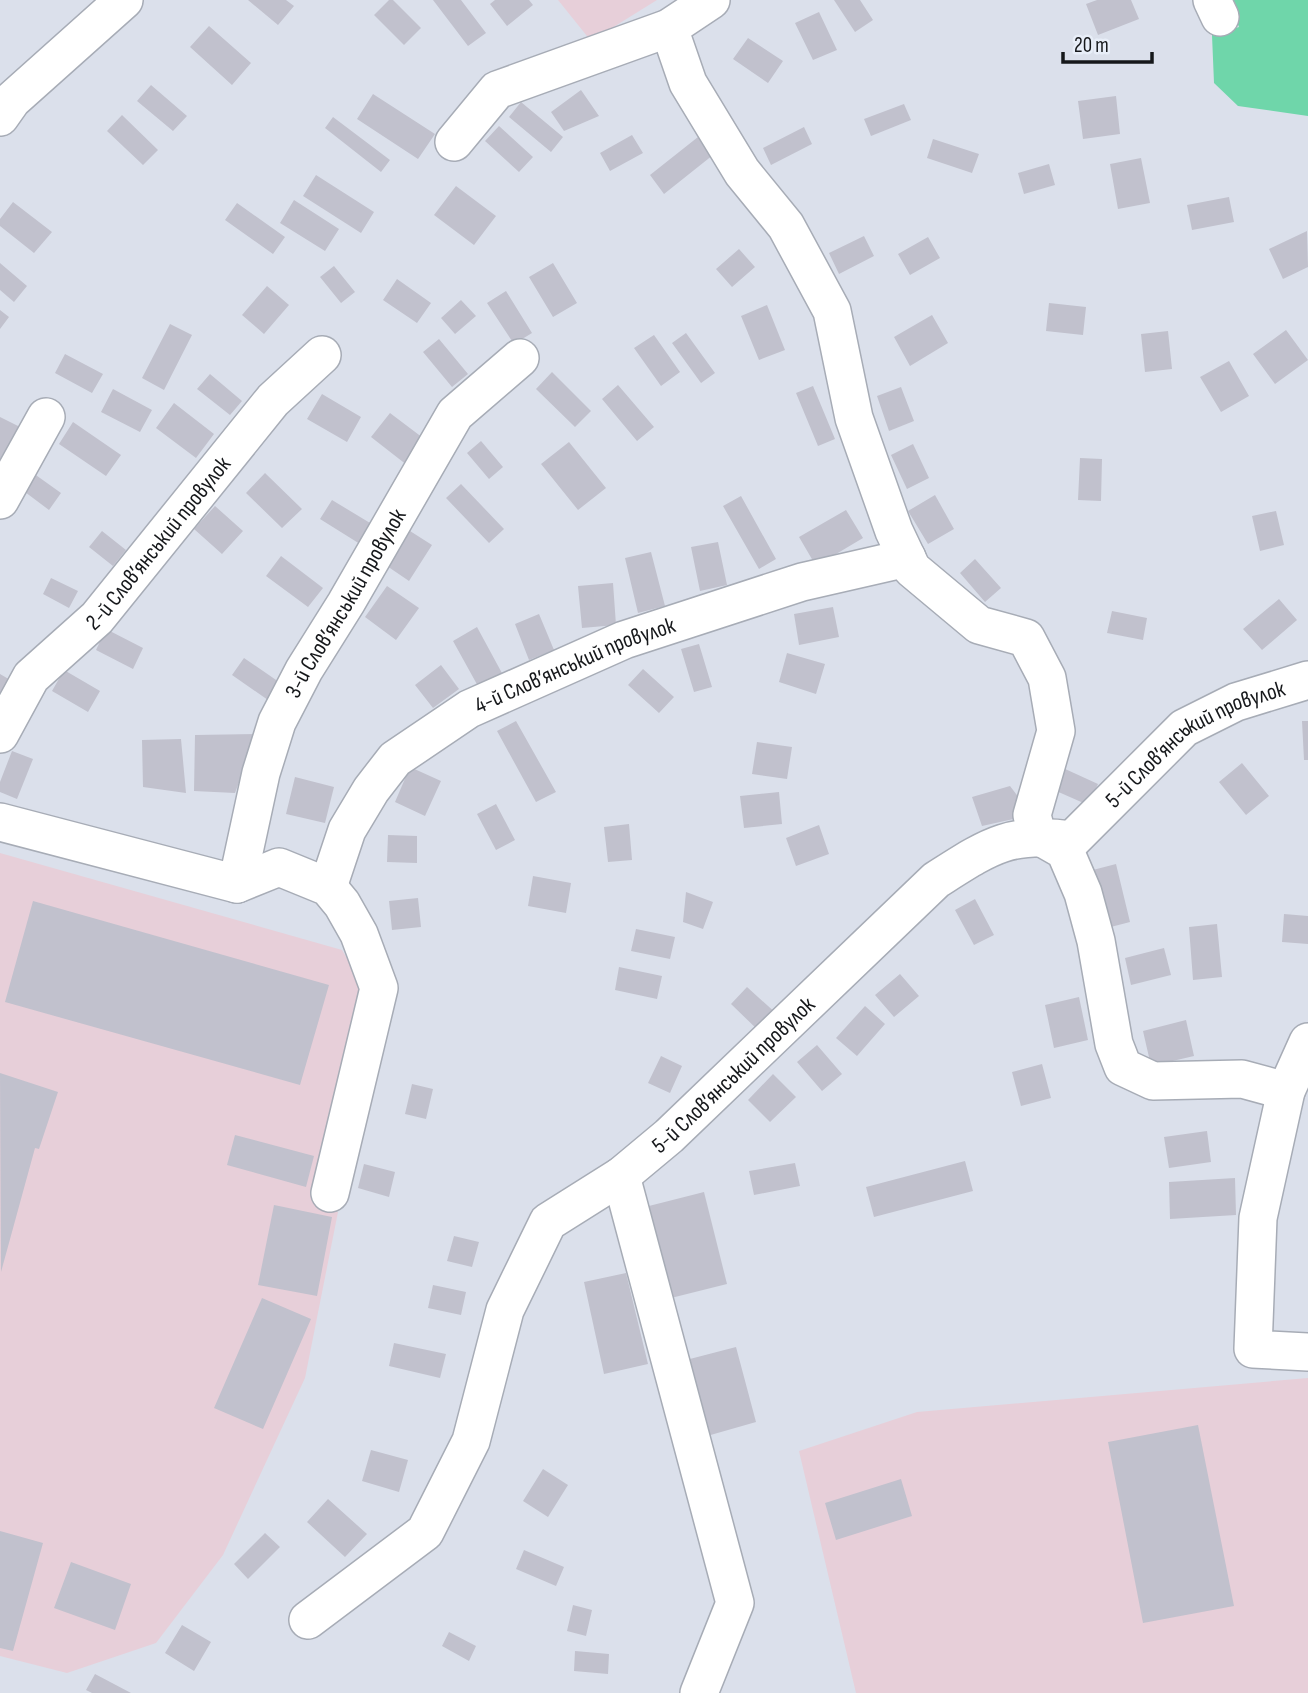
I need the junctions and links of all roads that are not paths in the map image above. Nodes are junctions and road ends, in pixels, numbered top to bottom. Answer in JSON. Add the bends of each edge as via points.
{"nodes":[{"id":1,"x":124,"y":0,"type":"edge"},
{"id":2,"x":711,"y":0,"type":"edge"},
{"id":3,"x":669,"y":28,"type":"junction"},
{"id":4,"x":0,"y":117,"type":"edge"},
{"id":5,"x":454,"y":142,"type":"dead end"},
{"id":6,"x":322,"y":355,"type":"dead end"},
{"id":7,"x":520,"y":358,"type":"dead end"},
{"id":8,"x":46,"y":416,"type":"dead end"},
{"id":9,"x":0,"y":500,"type":"edge"},
{"id":10,"x":907,"y":558,"type":"junction"},
{"id":11,"x":1308,"y":680,"type":"edge"},
{"id":12,"x":0,"y":734,"type":"edge"},
{"id":13,"x":0,"y":822,"type":"edge"},
{"id":14,"x":1037,"y":835,"type":"junction"},
{"id":15,"x":237,"y":884,"type":"junction"},
{"id":16,"x":328,"y":887,"type":"junction"},
{"id":17,"x":1308,"y":1042,"type":"edge"},
{"id":18,"x":1286,"y":1091,"type":"junction"},
{"id":19,"x":621,"y":1176,"type":"junction"},
{"id":20,"x":330,"y":1193,"type":"dead end"},
{"id":21,"x":1308,"y":1352,"type":"edge"},
{"id":22,"x":308,"y":1620,"type":"dead end"},
{"id":23,"x":699,"y":1693,"type":"edge"}],
"edges":[{"from":1,"to":4,"type":"street","via":[[12,100]]},
{"from":2,"to":3,"type":"street"},
{"from":3,"to":5,"type":"street","via":[[497,90]]},
{"from":3,"to":10,"type":"street","via":[[688,82],[743,172],[786,226],[832,311],[854,418]]},
{"from":6,"to":12,"type":"street","name":"2-й Слов’янський провулок","via":[[273,400],[97,618],[31,677]]},
{"from":7,"to":15,"type":"street","name":"3-й Слов’янський провулок","via":[[455,414],[304,670],[277,722]]},
{"from":8,"to":9,"type":"street"},
{"from":10,"to":14,"type":"street","via":[[912,569],[979,625],[1026,638],[1047,678],[1056,731],[1031,815]]},
{"from":10,"to":16,"type":"street","name":"4-й Слов’янський провулок","via":[[802,582],[624,640],[469,709],[395,759],[348,830]]},
{"from":11,"to":14,"type":"street","name":"5-й Слов’янський провулок","via":[[1236,702],[1184,729],[1072,840]]},
{"from":13,"to":15,"type":"street"},
{"from":14,"to":18,"type":"street","via":[[1065,851],[1083,893],[1114,1044],[1123,1067],[1153,1081],[1242,1079]]},
{"from":14,"to":19,"type":"street","name":"5-й Слов’янський провулок","via":[[988,847],[936,880],[669,1136]]},
{"from":15,"to":16,"type":"street","via":[[279,867]]},
{"from":16,"to":20,"type":"street","via":[[359,934],[379,988]]},
{"from":17,"to":18,"type":"street"},
{"from":18,"to":21,"type":"street","via":[[1258,1218],[1253,1349]]},
{"from":19,"to":22,"type":"street","name":"5-й Слов’янський провулок","via":[[548,1222],[505,1310],[471,1441],[425,1532]]},
{"from":19,"to":23,"type":"street","via":[[735,1603]]}]}
